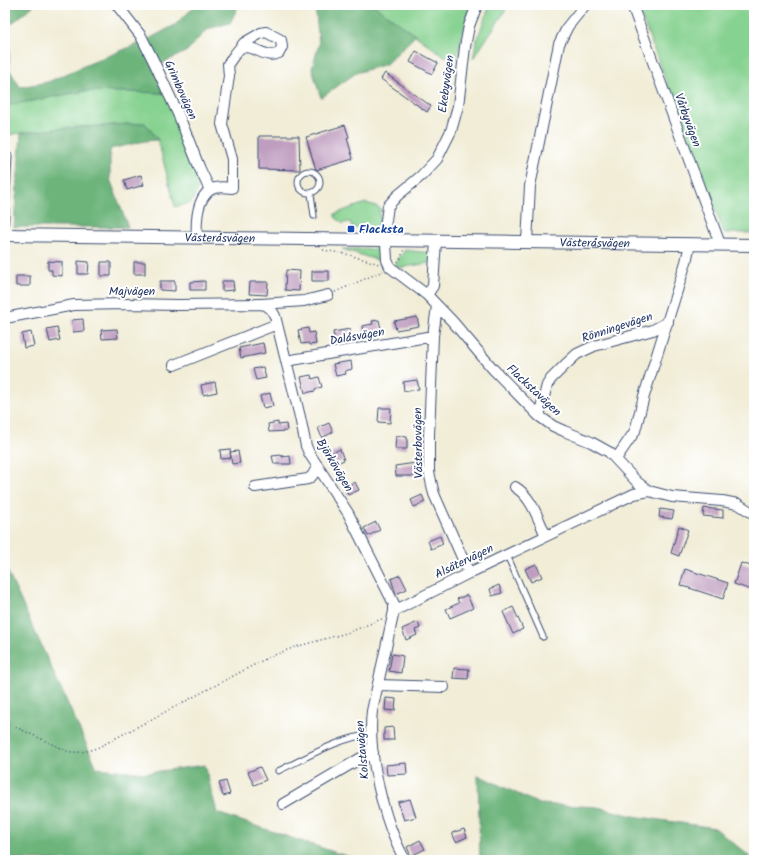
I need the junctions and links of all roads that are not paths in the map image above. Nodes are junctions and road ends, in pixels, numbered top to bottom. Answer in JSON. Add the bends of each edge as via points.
{"nodes":[{"id":1,"x":117,"y":5,"type":"edge"},
{"id":2,"x":477,"y":5,"type":"edge"},
{"id":3,"x":585,"y":5,"type":"edge"},
{"id":4,"x":632,"y":5,"type":"edge"},
{"id":5,"x":241,"y":46,"type":"dead end"},
{"id":6,"x":9,"y":156,"type":"dead end"},
{"id":7,"x":210,"y":190,"type":"junction"},
{"id":8,"x":311,"y":194,"type":"junction"},
{"id":9,"x":314,"y":216,"type":"dead end"},
{"id":10,"x":5,"y":235,"type":"edge"},
{"id":11,"x":197,"y":238,"type":"junction"},
{"id":12,"x":386,"y":240,"type":"junction"},
{"id":13,"x":436,"y":241,"type":"junction"},
{"id":14,"x":527,"y":242,"type":"junction"},
{"id":15,"x":690,"y":244,"type":"junction"},
{"id":16,"x":720,"y":244,"type":"junction"},
{"id":17,"x":754,"y":245,"type":"edge"},
{"id":18,"x":427,"y":294,"type":"junction"},
{"id":19,"x":328,"y":295,"type":"road end"},
{"id":20,"x":260,"y":304,"type":"junction"},
{"id":21,"x":437,"y":306,"type":"junction"},
{"id":22,"x":5,"y":318,"type":"edge"},
{"id":23,"x":668,"y":322,"type":"junction"},
{"id":24,"x":277,"y":324,"type":"junction"},
{"id":25,"x":432,"y":336,"type":"junction"},
{"id":26,"x":286,"y":361,"type":"junction"},
{"id":27,"x":174,"y":365,"type":"dead end"},
{"id":28,"x":540,"y":416,"type":"junction"},
{"id":29,"x":616,"y":459,"type":"junction"},
{"id":30,"x":318,"y":466,"type":"junction"},
{"id":31,"x":254,"y":487,"type":"dead end"},
{"id":32,"x":515,"y":487,"type":"dead end"},
{"id":33,"x":649,"y":491,"type":"junction"},
{"id":34,"x":754,"y":514,"type":"edge"},
{"id":35,"x":546,"y":536,"type":"junction"},
{"id":36,"x":507,"y":555,"type":"junction"},
{"id":37,"x":469,"y":573,"type":"junction"},
{"id":38,"x":394,"y":611,"type":"junction"},
{"id":39,"x":543,"y":637,"type":"dead end"},
{"id":40,"x":378,"y":685,"type":"junction"},
{"id":41,"x":444,"y":687,"type":"dead end"},
{"id":42,"x":372,"y":734,"type":"junction"},
{"id":43,"x":373,"y":753,"type":"junction"},
{"id":44,"x":278,"y":771,"type":"dead end"},
{"id":45,"x":283,"y":804,"type":"dead end"},
{"id":46,"x":404,"y":860,"type":"edge"}],
"edges":[{"from":1,"to":7,"type":"street","name":"Grimbovägen","via":[[140,36],[154,62]]},
{"from":2,"to":12,"type":"street","name":"Ekebyvägen","via":[[469,26],[458,106],[451,131],[437,159],[388,206]]},
{"from":3,"to":14,"type":"street","via":[[568,26],[559,44],[530,186]]},
{"from":4,"to":16,"type":"street","name":"Vårbyvägen"},
{"from":5,"to":7,"type":"street","via":[[228,64],[229,76],[222,124],[232,159],[232,188]]},
{"from":6,"to":10,"type":"lane"},
{"from":7,"to":11,"type":"street","via":[[198,208]]},
{"from":8,"to":8,"type":"lane","via":[[317,190],[320,181],[316,174],[308,171],[301,175],[298,183],[302,191]]},
{"from":8,"to":9,"type":"lane"},
{"from":10,"to":11,"type":"street","name":"Västeråsvägen"},
{"from":11,"to":12,"type":"street","name":"Västeråsvägen"},
{"from":12,"to":13,"type":"street","name":"Västeråsvägen"},
{"from":12,"to":18,"type":"street","name":"Flackstavägen","via":[[388,265]]},
{"from":13,"to":14,"type":"street","name":"Västeråsvägen"},
{"from":13,"to":18,"type":"street","via":[[434,286]]},
{"from":14,"to":15,"type":"street","name":"Västeråsvägen"},
{"from":15,"to":16,"type":"street","name":"Västeråsvägen"},
{"from":15,"to":23,"type":"street","name":"Rönningevägen"},
{"from":16,"to":17,"type":"street","name":"Västeråsvägen"},
{"from":18,"to":21,"type":"street","name":"Flackstavägen"},
{"from":19,"to":20,"type":"street","name":"Majvägen","via":[[304,301]]},
{"from":20,"to":22,"type":"street","name":"Majvägen","via":[[74,306]]},
{"from":20,"to":24,"type":"street","via":[[271,309]]},
{"from":21,"to":25,"type":"street","name":"Västerbovägen"},
{"from":21,"to":28,"type":"street","name":"Flackstavägen","via":[[493,369]]},
{"from":23,"to":28,"type":"street","name":"Rönningevägen","via":[[653,330],[594,346],[577,354],[547,385]]},
{"from":23,"to":29,"type":"street","name":"Rönningevägen","via":[[635,431]]},
{"from":24,"to":26,"type":"street","name":"Björkövägen"},
{"from":24,"to":27,"type":"street"},
{"from":25,"to":26,"type":"street","name":"Dalåsvägen"},
{"from":25,"to":37,"type":"street","name":"Västerbovägen","via":[[429,472],[434,494]]},
{"from":26,"to":30,"type":"street","name":"Björkövägen","via":[[306,446]]},
{"from":28,"to":29,"type":"street","name":"Flackstavägen","via":[[564,432],[602,447]]},
{"from":29,"to":33,"type":"street","name":"Flackstavägen"},
{"from":30,"to":31,"type":"street","via":[[308,479]]},
{"from":30,"to":38,"type":"street","name":"Björkövägen","via":[[348,513],[394,604]]},
{"from":32,"to":35,"type":"street","via":[[528,498]]},
{"from":33,"to":34,"type":"street","name":"Flackstavägen","via":[[672,497],[738,504]]},
{"from":33,"to":35,"type":"street","name":"Alsätervägen","via":[[634,494]]},
{"from":35,"to":36,"type":"street","name":"Alsätervägen"},
{"from":36,"to":37,"type":"street","name":"Alsätervägen"},
{"from":36,"to":39,"type":"lane"},
{"from":37,"to":38,"type":"street","name":"Alsätervägen"},
{"from":38,"to":40,"type":"street","name":"Kolstavägen"},
{"from":40,"to":41,"type":"street"},
{"from":40,"to":42,"type":"street","name":"Kolstavägen","via":[[372,716]]},
{"from":42,"to":43,"type":"street","name":"Kolstavägen"},
{"from":42,"to":44,"type":"lane","via":[[344,740]]},
{"from":43,"to":45,"type":"street"},
{"from":43,"to":46,"type":"street","name":"Kolstavägen","via":[[382,801]]}]}
